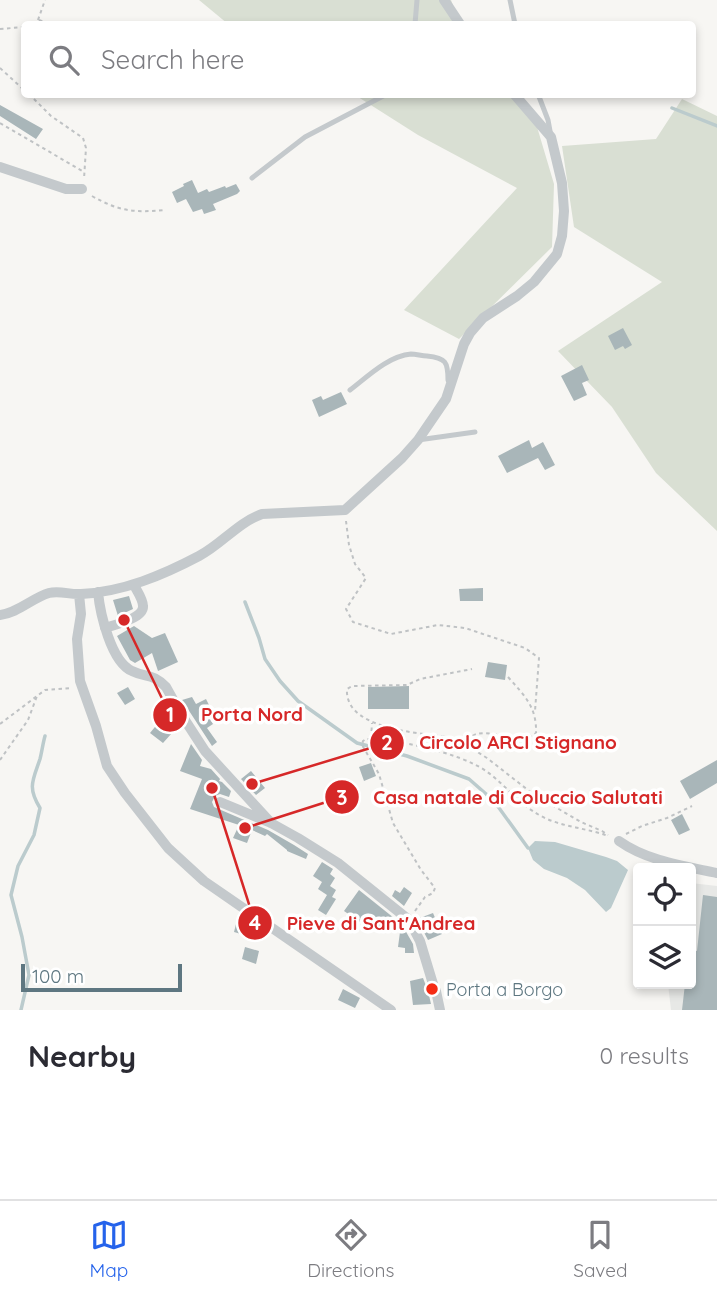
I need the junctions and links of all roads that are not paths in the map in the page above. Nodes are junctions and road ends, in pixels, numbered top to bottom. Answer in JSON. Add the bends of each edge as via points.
{"nodes":[{"id":1,"x":417,"y":0,"type":"edge"},
{"id":2,"x":444,"y":0,"type":"edge"},
{"id":3,"x":510,"y":0,"type":"edge"},
{"id":4,"x":415,"y":21,"type":"edge"},
{"id":5,"x":458,"y":21,"type":"edge"},
{"id":6,"x":514,"y":21,"type":"edge"},
{"id":7,"x":379,"y":98,"type":"edge"},
{"id":8,"x":517,"y":98,"type":"edge"},
{"id":9,"x":540,"y":98,"type":"edge"},
{"id":10,"x":551,"y":138,"type":"junction"},
{"id":11,"x":0,"y":167,"type":"edge"},
{"id":12,"x":251,"y":178,"type":"dead end"},
{"id":13,"x":82,"y":189,"type":"road end"},
{"id":14,"x":349,"y":390,"type":"dead end"},
{"id":15,"x":448,"y":393,"type":"junction"},
{"id":16,"x":475,"y":432,"type":"dead end"},
{"id":17,"x":418,"y":440,"type":"junction"},
{"id":18,"x":134,"y":584,"type":"junction"},
{"id":19,"x":99,"y":592,"type":"junction"},
{"id":20,"x":79,"y":594,"type":"junction"},
{"id":21,"x":0,"y":615,"type":"edge"},
{"id":22,"x":105,"y":628,"type":"junction"},
{"id":23,"x":219,"y":802,"type":"dead end"},
{"id":24,"x":271,"y":823,"type":"junction"},
{"id":25,"x":619,"y":838,"type":"road end"},
{"id":26,"x":717,"y":873,"type":"edge"},
{"id":27,"x":391,"y":1010,"type":"edge"},
{"id":28,"x":440,"y":1010,"type":"edge"}],
"edges":[{"from":1,"to":4,"type":"lane"},
{"from":2,"to":5,"type":"street"},
{"from":3,"to":6,"type":"lane"},
{"from":7,"to":12,"type":"lane","via":[[305,137]]},
{"from":8,"to":10,"type":"street"},
{"from":9,"to":10,"type":"lane"},
{"from":10,"to":15,"type":"street","via":[[564,211],[557,254],[534,282],[483,318],[470,333]]},
{"from":11,"to":13,"type":"street","via":[[66,189]]},
{"from":14,"to":15,"type":"lane","via":[[392,360],[411,355],[445,360]]},
{"from":15,"to":17,"type":"street"},
{"from":16,"to":17,"type":"lane"},
{"from":17,"to":18,"type":"street","via":[[345,510],[276,512],[250,518],[201,555]]},
{"from":18,"to":19,"type":"street"},
{"from":18,"to":22,"type":"street","via":[[143,610]]},
{"from":19,"to":20,"type":"street"},
{"from":19,"to":22,"type":"street"},
{"from":20,"to":21,"type":"street","via":[[48,593]]},
{"from":20,"to":27,"type":"street","via":[[80,681],[107,766],[125,793],[168,848],[205,881]]},
{"from":22,"to":24,"type":"street","via":[[121,662],[166,687],[205,751]]},
{"from":23,"to":24,"type":"street"},
{"from":24,"to":28,"type":"street","via":[[338,863],[409,920],[420,941]]},
{"from":25,"to":26,"type":"street","via":[[643,854]]}]}
